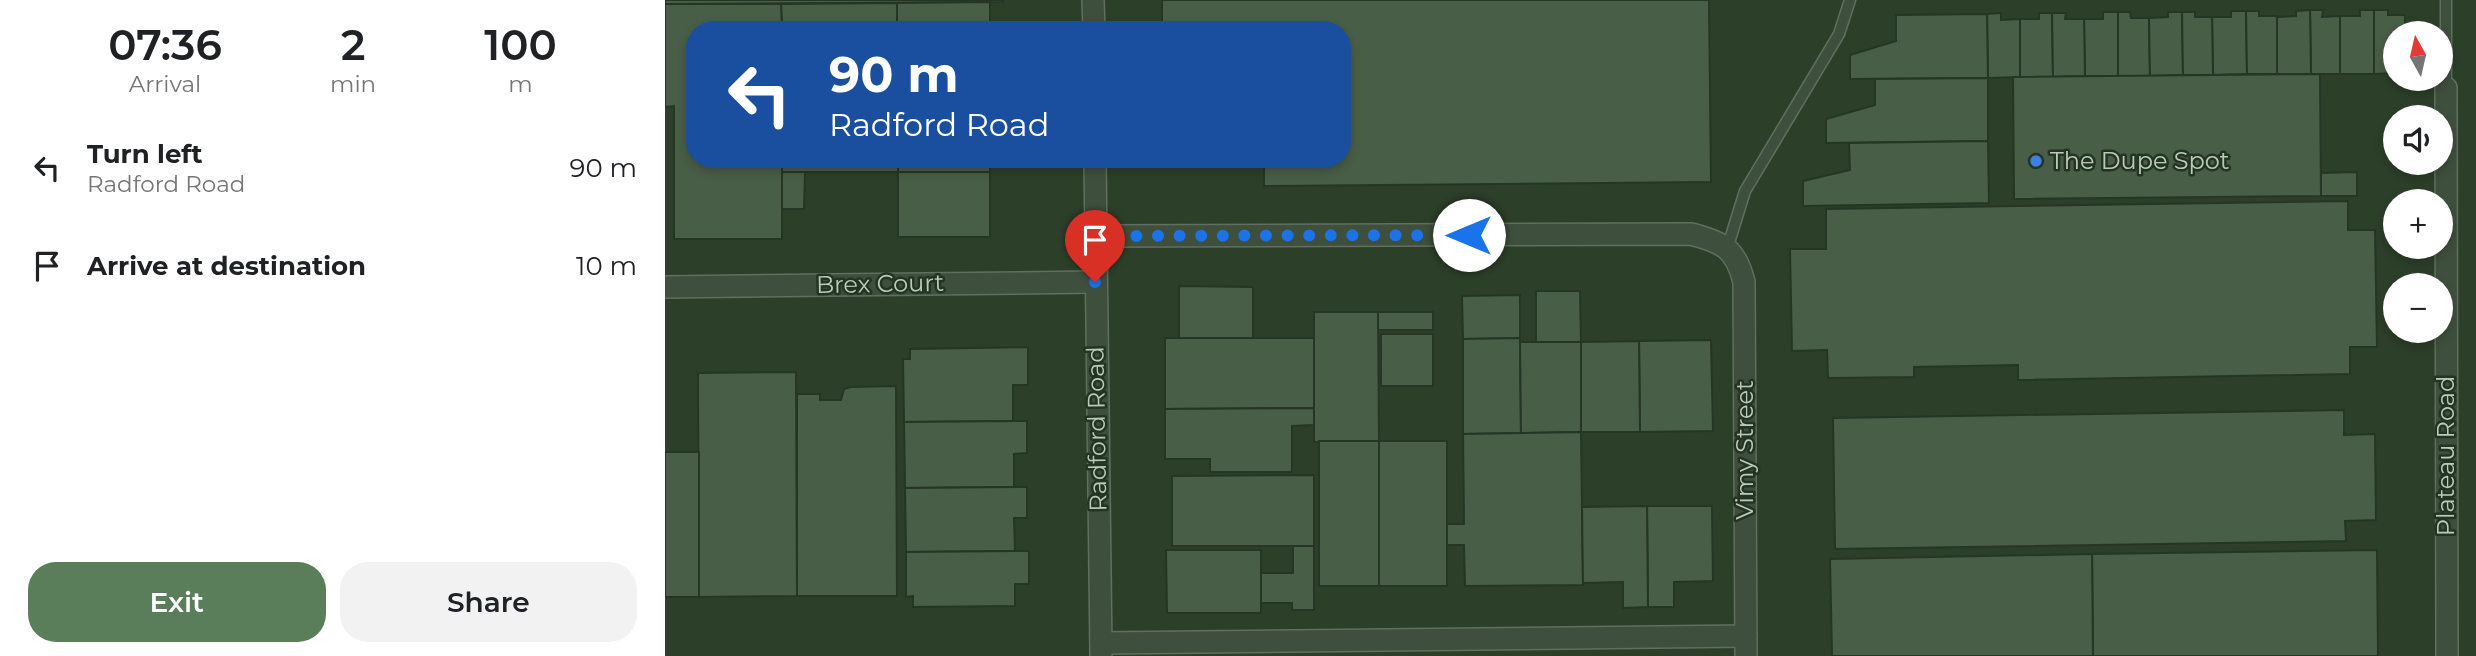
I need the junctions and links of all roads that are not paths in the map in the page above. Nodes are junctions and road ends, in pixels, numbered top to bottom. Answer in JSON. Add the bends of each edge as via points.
{"nodes":[{"id":1,"x":1093,"y":0,"type":"edge"},
{"id":2,"x":1850,"y":0,"type":"edge"},
{"id":3,"x":2446,"y":0,"type":"edge"},
{"id":4,"x":1094,"y":21,"type":"edge"},
{"id":5,"x":2446,"y":21,"type":"edge"},
{"id":6,"x":2446,"y":91,"type":"edge"},
{"id":7,"x":1095,"y":168,"type":"edge"},
{"id":8,"x":1096,"y":236,"type":"junction"},
{"id":9,"x":1727,"y":249,"type":"junction"},
{"id":10,"x":1095,"y":282,"type":"junction"},
{"id":11,"x":665,"y":287,"type":"edge"},
{"id":12,"x":1746,"y":646,"type":"edge"},
{"id":13,"x":1101,"y":649,"type":"edge"},
{"id":14,"x":2447,"y":656,"type":"edge"}],
"edges":[{"from":1,"to":4,"type":"street"},
{"from":2,"to":9,"type":"lane","via":[[1839,34],[1745,191]]},
{"from":3,"to":5,"type":"lane"},
{"from":6,"to":14,"type":"street","name":"Plateau Road"},
{"from":7,"to":8,"type":"street","name":"Radford Road"},
{"from":8,"to":9,"type":"street","via":[[1691,234],[1715,240]]},
{"from":8,"to":10,"type":"street","name":"Radford Road"},
{"from":9,"to":12,"type":"street","name":"Vimy Street","via":[[1739,261],[1744,282]]},
{"from":10,"to":11,"type":"street","name":"Brex Court"},
{"from":10,"to":13,"type":"street","name":"Radford Road"},
{"from":12,"to":13,"type":"street"}]}
